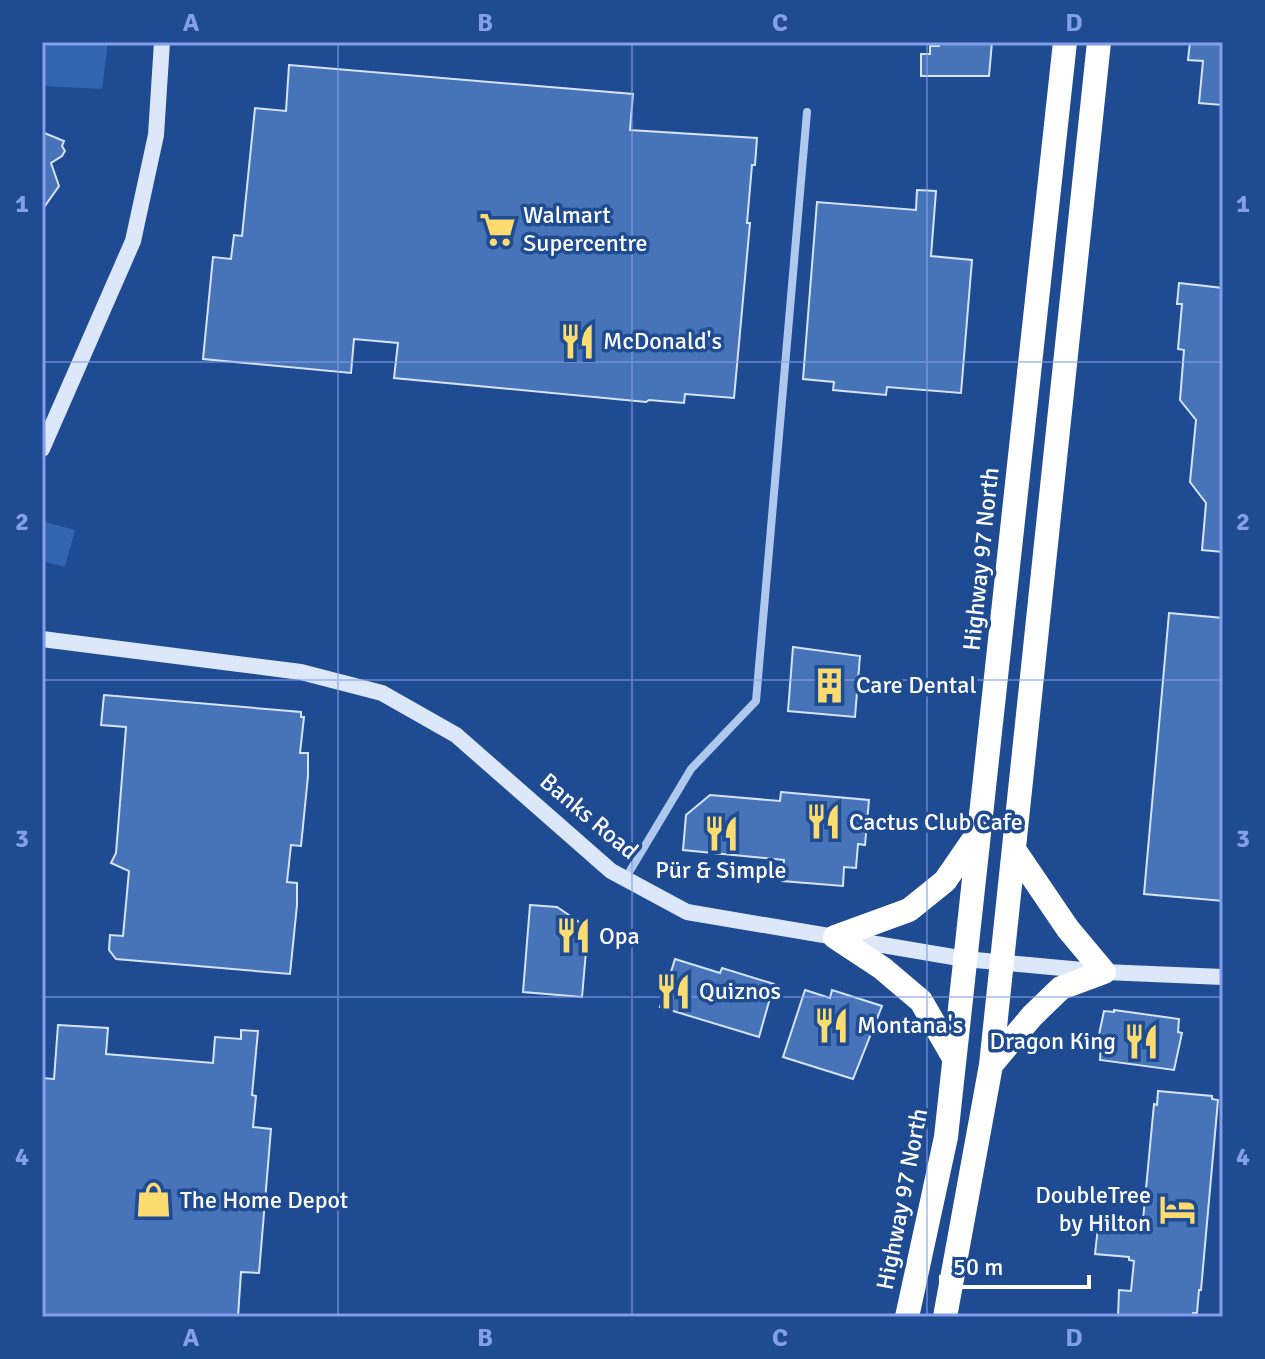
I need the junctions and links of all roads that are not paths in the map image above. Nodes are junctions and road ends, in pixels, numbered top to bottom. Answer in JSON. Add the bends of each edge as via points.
{"nodes":[{"id":1,"x":162,"y":42,"type":"edge"},
{"id":2,"x":1065,"y":42,"type":"edge"},
{"id":3,"x":1099,"y":42,"type":"edge"},
{"id":4,"x":807,"y":112,"type":"dead end"},
{"id":5,"x":42,"y":449,"type":"edge"},
{"id":6,"x":42,"y":639,"type":"edge"},
{"id":7,"x":979,"y":831,"type":"junction"},
{"id":8,"x":1015,"y":851,"type":"junction"},
{"id":9,"x":625,"y":879,"type":"junction"},
{"id":10,"x":835,"y":937,"type":"junction"},
{"id":11,"x":965,"y":959,"type":"junction"},
{"id":12,"x":1002,"y":963,"type":"junction"},
{"id":13,"x":1104,"y":972,"type":"junction"},
{"id":14,"x":1223,"y":977,"type":"edge"},
{"id":15,"x":954,"y":1058,"type":"junction"},
{"id":16,"x":991,"y":1065,"type":"junction"},
{"id":17,"x":907,"y":1317,"type":"edge"},
{"id":18,"x":945,"y":1317,"type":"edge"}],
"edges":[{"from":1,"to":5,"type":"street","via":[[156,135],[133,241]]},
{"from":2,"to":7,"type":"highway","name":"Highway 97 North"},
{"from":3,"to":8,"type":"highway"},
{"from":4,"to":9,"type":"street","via":[[756,701],[691,769]]},
{"from":6,"to":9,"type":"street","name":"Banks Road","via":[[301,672],[382,693],[456,735]]},
{"from":7,"to":10,"type":"highway","via":[[945,881],[909,910]]},
{"from":7,"to":11,"type":"highway","name":"Highway 97 North"},
{"from":8,"to":12,"type":"highway"},
{"from":8,"to":13,"type":"highway"},
{"from":9,"to":10,"type":"street","name":"Banks Road","via":[[687,912]]},
{"from":10,"to":11,"type":"street","name":"Banks Road"},
{"from":10,"to":15,"type":"highway","via":[[921,1001]]},
{"from":11,"to":12,"type":"street","name":"Banks Road"},
{"from":11,"to":15,"type":"highway","name":"Highway 97 North"},
{"from":12,"to":13,"type":"street","name":"Banks Road"},
{"from":12,"to":16,"type":"highway"},
{"from":13,"to":14,"type":"street","name":"Banks Road"},
{"from":13,"to":16,"type":"highway","via":[[1061,988]]},
{"from":15,"to":17,"type":"highway","name":"Highway 97 North","via":[[946,1137]]},
{"from":16,"to":18,"type":"highway"}]}
